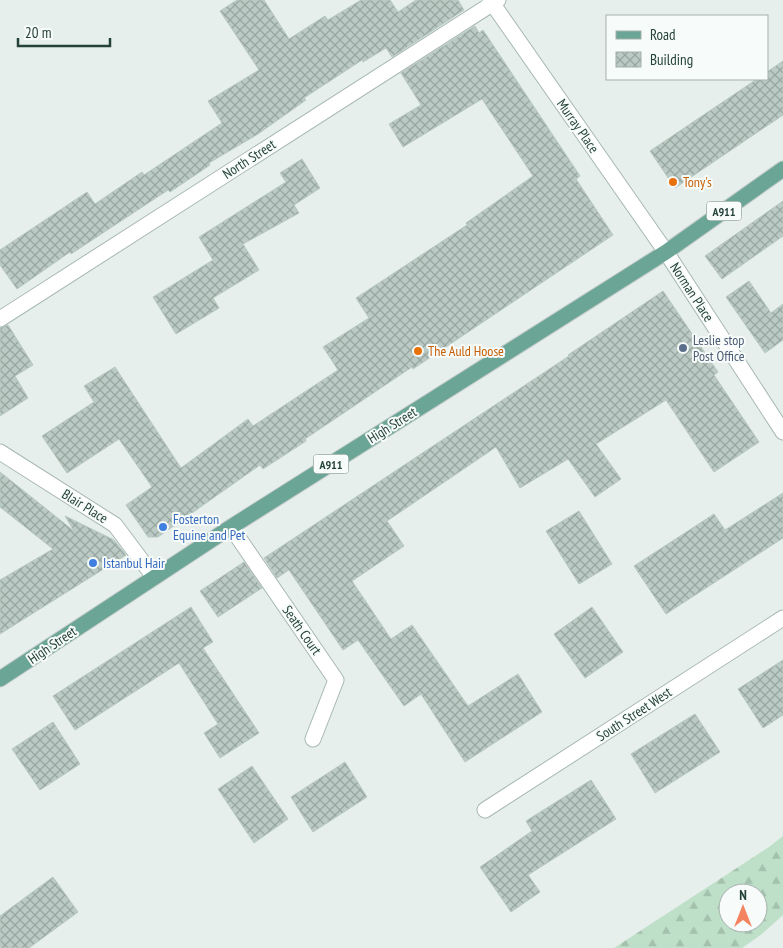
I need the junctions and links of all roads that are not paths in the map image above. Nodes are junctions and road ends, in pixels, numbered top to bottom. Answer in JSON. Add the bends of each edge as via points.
{"nodes":[{"id":1,"x":493,"y":1,"type":"edge"},
{"id":2,"x":783,"y":169,"type":"edge"},
{"id":3,"x":666,"y":252,"type":"junction"},
{"id":4,"x":0,"y":319,"type":"edge"},
{"id":5,"x":783,"y":432,"type":"edge"},
{"id":6,"x":0,"y":452,"type":"edge"},
{"id":7,"x":230,"y":527,"type":"junction"},
{"id":8,"x":154,"y":577,"type":"junction"},
{"id":9,"x":783,"y":618,"type":"edge"},
{"id":10,"x":0,"y":679,"type":"edge"},
{"id":11,"x":313,"y":739,"type":"dead end"},
{"id":12,"x":485,"y":810,"type":"dead end"}],
"edges":[{"from":1,"to":3,"type":"street","name":"Murray Place"},
{"from":1,"to":4,"type":"street","name":"North Street"},
{"from":2,"to":3,"type":"main road","name":"High Street","number":"A911"},
{"from":3,"to":5,"type":"street","name":"Norman Place"},
{"from":3,"to":7,"type":"main road","name":"High Street","number":"A911"},
{"from":6,"to":8,"type":"street","name":"Blair Place","via":[[115,525]]},
{"from":7,"to":8,"type":"main road","name":"High Street","number":"A911"},
{"from":7,"to":11,"type":"street","name":"Seath Court","via":[[336,680]]},
{"from":8,"to":10,"type":"main road","name":"High Street","number":"A911"},
{"from":9,"to":12,"type":"street","name":"South Street West"}]}
